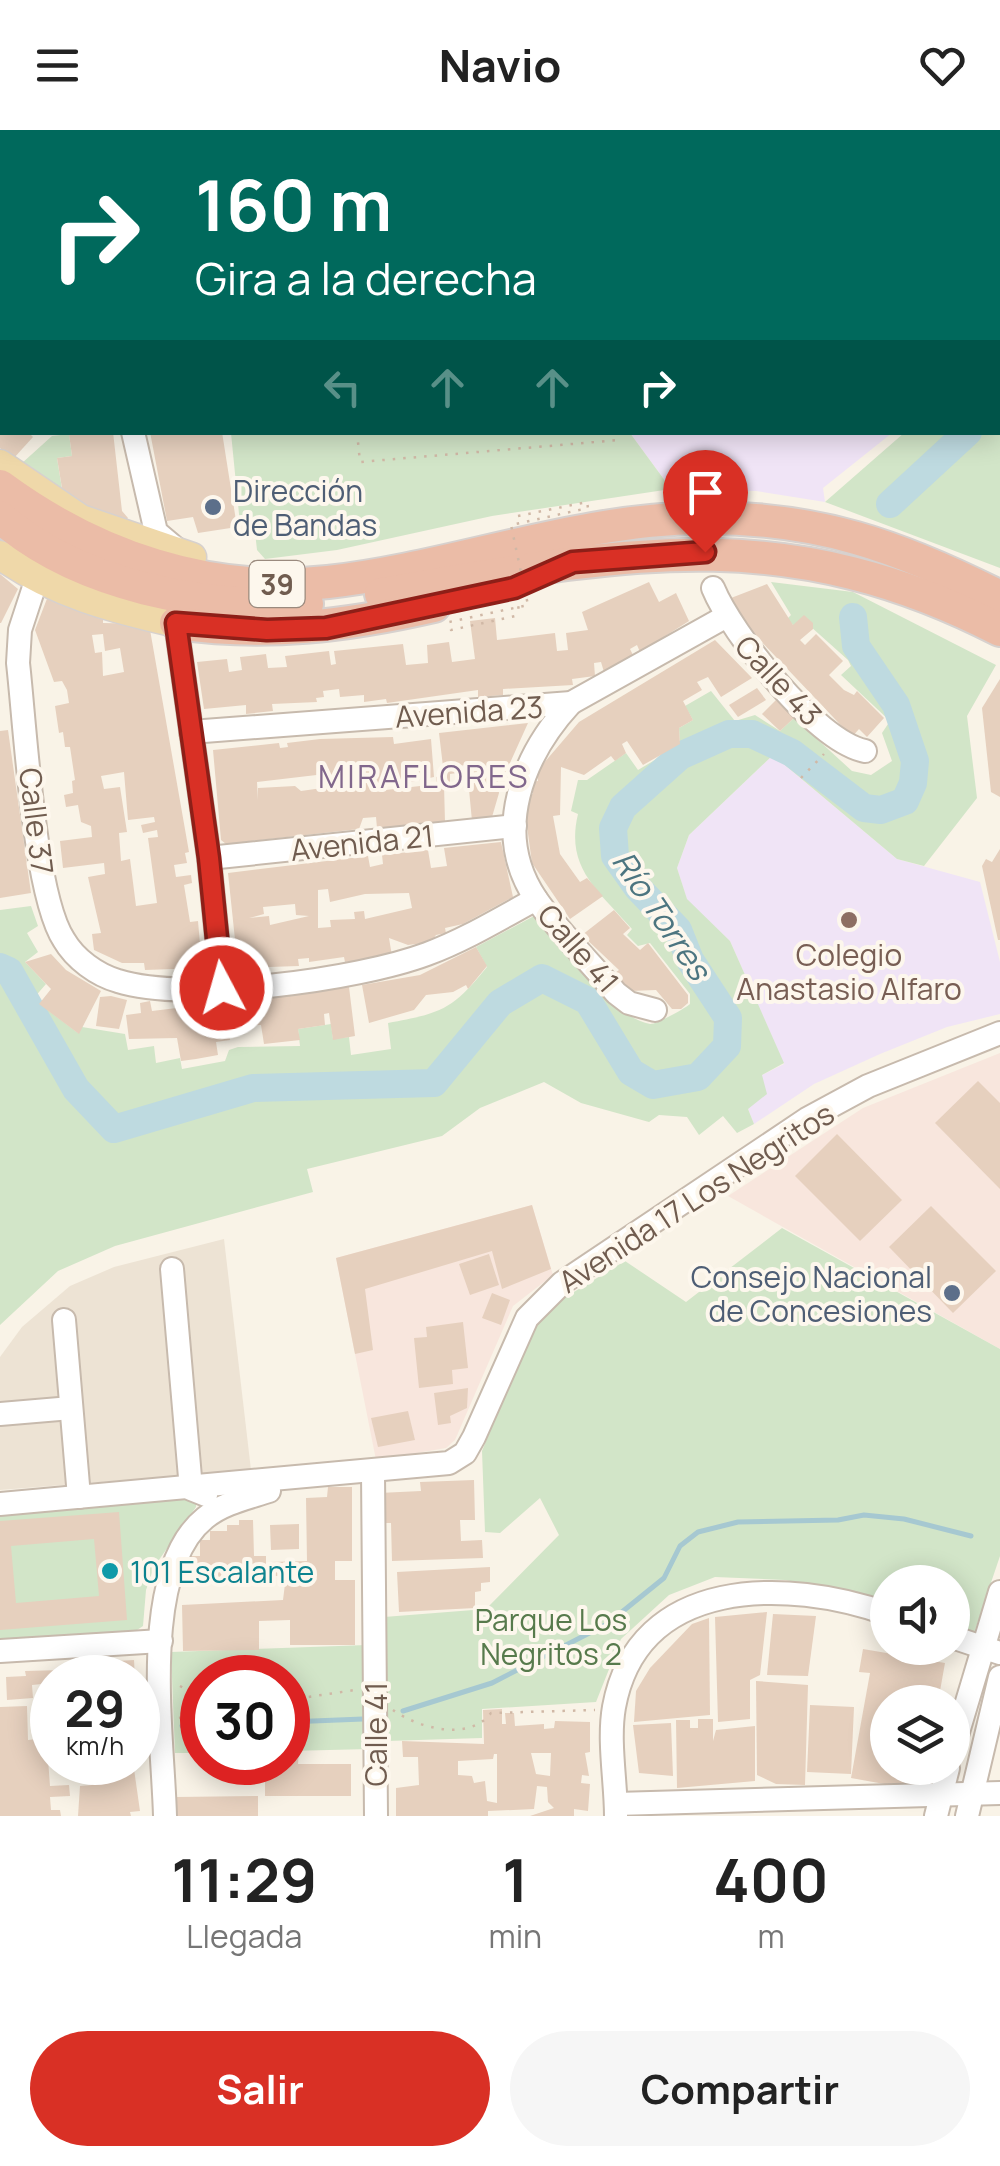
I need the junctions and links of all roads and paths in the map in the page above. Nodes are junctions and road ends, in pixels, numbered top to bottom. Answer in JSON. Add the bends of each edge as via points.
{"nodes":[{"id":1,"x":134,"y":435,"type":"edge"},
{"id":2,"x":358,"y":435,"type":"edge"},
{"id":3,"x":618,"y":440,"type":"dead end"},
{"id":4,"x":0,"y":464,"type":"edge"},
{"id":5,"x":0,"y":486,"type":"edge"},
{"id":6,"x":518,"y":516,"type":"dead end"},
{"id":7,"x":0,"y":517,"type":"edge"},
{"id":8,"x":852,"y":533,"type":"junction"},
{"id":9,"x":572,"y":547,"type":"junction"},
{"id":10,"x":0,"y":555,"type":"edge"},
{"id":11,"x":192,"y":557,"type":"junction"},
{"id":12,"x":1000,"y":575,"type":"edge"},
{"id":13,"x":37,"y":578,"type":"junction"},
{"id":14,"x":713,"y":588,"type":"dead end"},
{"id":15,"x":1000,"y":597,"type":"edge"},
{"id":16,"x":517,"y":601,"type":"junction"},
{"id":17,"x":944,"y":601,"type":"junction"},
{"id":18,"x":724,"y":617,"type":"junction"},
{"id":19,"x":176,"y":623,"type":"junction"},
{"id":20,"x":1000,"y":630,"type":"edge"},
{"id":21,"x":1000,"y":645,"type":"edge"},
{"id":22,"x":571,"y":703,"type":"junction"},
{"id":23,"x":192,"y":732,"type":"junction"},
{"id":24,"x":828,"y":749,"type":"dead end"},
{"id":25,"x":865,"y":751,"type":"dead end"},
{"id":26,"x":801,"y":778,"type":"dead end"},
{"id":27,"x":515,"y":826,"type":"junction"},
{"id":28,"x":209,"y":858,"type":"junction"},
{"id":29,"x":536,"y":899,"type":"junction"},
{"id":30,"x":222,"y":988,"type":"junction"},
{"id":31,"x":654,"y":1010,"type":"dead end"},
{"id":32,"x":1000,"y":1033,"type":"edge"},
{"id":33,"x":172,"y":1269,"type":"dead end"},
{"id":34,"x":64,"y":1320,"type":"dead end"},
{"id":35,"x":71,"y":1408,"type":"junction"},
{"id":36,"x":0,"y":1414,"type":"edge"},
{"id":37,"x":373,"y":1473,"type":"junction"},
{"id":38,"x":303,"y":1479,"type":"junction"},
{"id":39,"x":192,"y":1489,"type":"junction"},
{"id":40,"x":79,"y":1496,"type":"junction"},
{"id":41,"x":0,"y":1504,"type":"edge"},
{"id":42,"x":212,"y":1512,"type":"junction"},
{"id":43,"x":1000,"y":1592,"type":"edge"},
{"id":44,"x":870,"y":1609,"type":"edge"},
{"id":45,"x":161,"y":1641,"type":"junction"},
{"id":46,"x":990,"y":1650,"type":"edge"},
{"id":47,"x":0,"y":1652,"type":"edge"},
{"id":48,"x":162,"y":1675,"type":"junction"},
{"id":49,"x":1000,"y":1677,"type":"edge"},
{"id":50,"x":180,"y":1686,"type":"edge"},
{"id":51,"x":375,"y":1692,"type":"junction"},
{"id":52,"x":310,"y":1698,"type":"edge"},
{"id":53,"x":970,"y":1704,"type":"edge"},
{"id":54,"x":614,"y":1709,"type":"junction"},
{"id":55,"x":180,"y":1718,"type":"edge"},
{"id":56,"x":163,"y":1721,"type":"junction"},
{"id":57,"x":1000,"y":1793,"type":"edge"},
{"id":58,"x":970,"y":1805,"type":"edge"},
{"id":59,"x":938,"y":1806,"type":"edge"},
{"id":60,"x":616,"y":1810,"type":"edge"},
{"id":61,"x":165,"y":1816,"type":"edge"},
{"id":62,"x":376,"y":1816,"type":"edge"}],
"edges":[{"from":1,"to":11,"type":"street","via":[[156,532]]},
{"from":2,"to":3,"type":"path","via":[[360,462]]},
{"from":4,"to":11,"type":"main road","via":[[81,520]]},
{"from":5,"to":9,"type":"highway","number":"39","via":[[66,530],[111,550],[178,572],[244,582],[328,582]]},
{"from":6,"to":16,"type":"path","bridge":true,"via":[[587,502],[588,508],[510,525],[528,605],[450,622],[451,630]]},
{"from":7,"to":9,"type":"highway","number":"39","via":[[76,563],[112,576],[160,592],[258,606],[347,600]]},
{"from":8,"to":9,"type":"highway","number":"39","via":[[702,518]]},
{"from":8,"to":12,"type":"highway","via":[[949,550]]},
{"from":8,"to":15,"type":"highway","number":"39"},
{"from":9,"to":11,"type":"highway","via":[[520,530],[308,566],[250,567]]},
{"from":9,"to":16,"type":"highway"},
{"from":9,"to":17,"type":"highway","number":"39","via":[[751,555],[890,581]]},
{"from":10,"to":13,"type":"main road"},
{"from":13,"to":19,"type":"main road"},
{"from":13,"to":30,"type":"street","name":"Calle 37","via":[[20,630],[18,663],[45,884],[63,940],[113,980]]},
{"from":14,"to":18,"type":"street","name":"Calle 43"},
{"from":16,"to":19,"type":"highway","via":[[326,628]]},
{"from":17,"to":20,"type":"highway","number":"39"},
{"from":17,"to":21,"type":"highway"},
{"from":18,"to":22,"type":"street","name":"Avenida 23"},
{"from":18,"to":25,"type":"street","name":"Calle 43","via":[[827,732]]},
{"from":19,"to":23,"type":"street"},
{"from":22,"to":23,"type":"street","name":"Avenida 23"},
{"from":22,"to":27,"type":"street","name":"Calle 41","via":[[526,766]]},
{"from":23,"to":28,"type":"street"},
{"from":24,"to":26,"type":"path"},
{"from":27,"to":28,"type":"street","name":"Avenida 21"},
{"from":27,"to":29,"type":"street","name":"Calle 41"},
{"from":28,"to":30,"type":"street"},
{"from":29,"to":30,"type":"street","via":[[443,948],[395,964]]},
{"from":29,"to":31,"type":"street","name":"Calle 41","via":[[622,998]]},
{"from":32,"to":37,"type":"street","name":"Avenida 17 Los Negritos","via":[[868,1086],[807,1119],[562,1283],[527,1318],[464,1454],[449,1463]]},
{"from":33,"to":39,"type":"street"},
{"from":34,"to":35,"type":"street"},
{"from":35,"to":36,"type":"street"},
{"from":35,"to":40,"type":"street"},
{"from":37,"to":38,"type":"street","name":"Avenida 17 Los Negritos"},
{"from":37,"to":51,"type":"street","name":"Calle 41"},
{"from":38,"to":39,"type":"street","name":"Avenida 17 Los Negritos"},
{"from":38,"to":42,"type":"street"},
{"from":39,"to":40,"type":"street","name":"Avenida 17 Los Negritos"},
{"from":39,"to":42,"type":"street","via":[[211,1500]]},
{"from":40,"to":41,"type":"street","name":"Avenida 17 Los Negritos"},
{"from":42,"to":45,"type":"street","via":[[171,1564]]},
{"from":43,"to":46,"type":"street"},
{"from":44,"to":54,"type":"street","via":[[821,1597],[734,1594],[692,1603],[656,1628],[629,1662]]},
{"from":45,"to":47,"type":"street"},
{"from":45,"to":48,"type":"street"},
{"from":46,"to":53,"type":"street"},
{"from":48,"to":50,"type":"path"},
{"from":48,"to":56,"type":"street"},
{"from":49,"to":58,"type":"street"},
{"from":51,"to":52,"type":"path"},
{"from":51,"to":54,"type":"path","via":[[402,1717],[447,1729],[476,1727],[491,1713]]},
{"from":51,"to":62,"type":"street","name":"Calle 41"},
{"from":54,"to":60,"type":"street"},
{"from":55,"to":56,"type":"path"},
{"from":56,"to":61,"type":"street"},
{"from":57,"to":58,"type":"street"},
{"from":58,"to":59,"type":"street"},
{"from":59,"to":60,"type":"street"}]}
